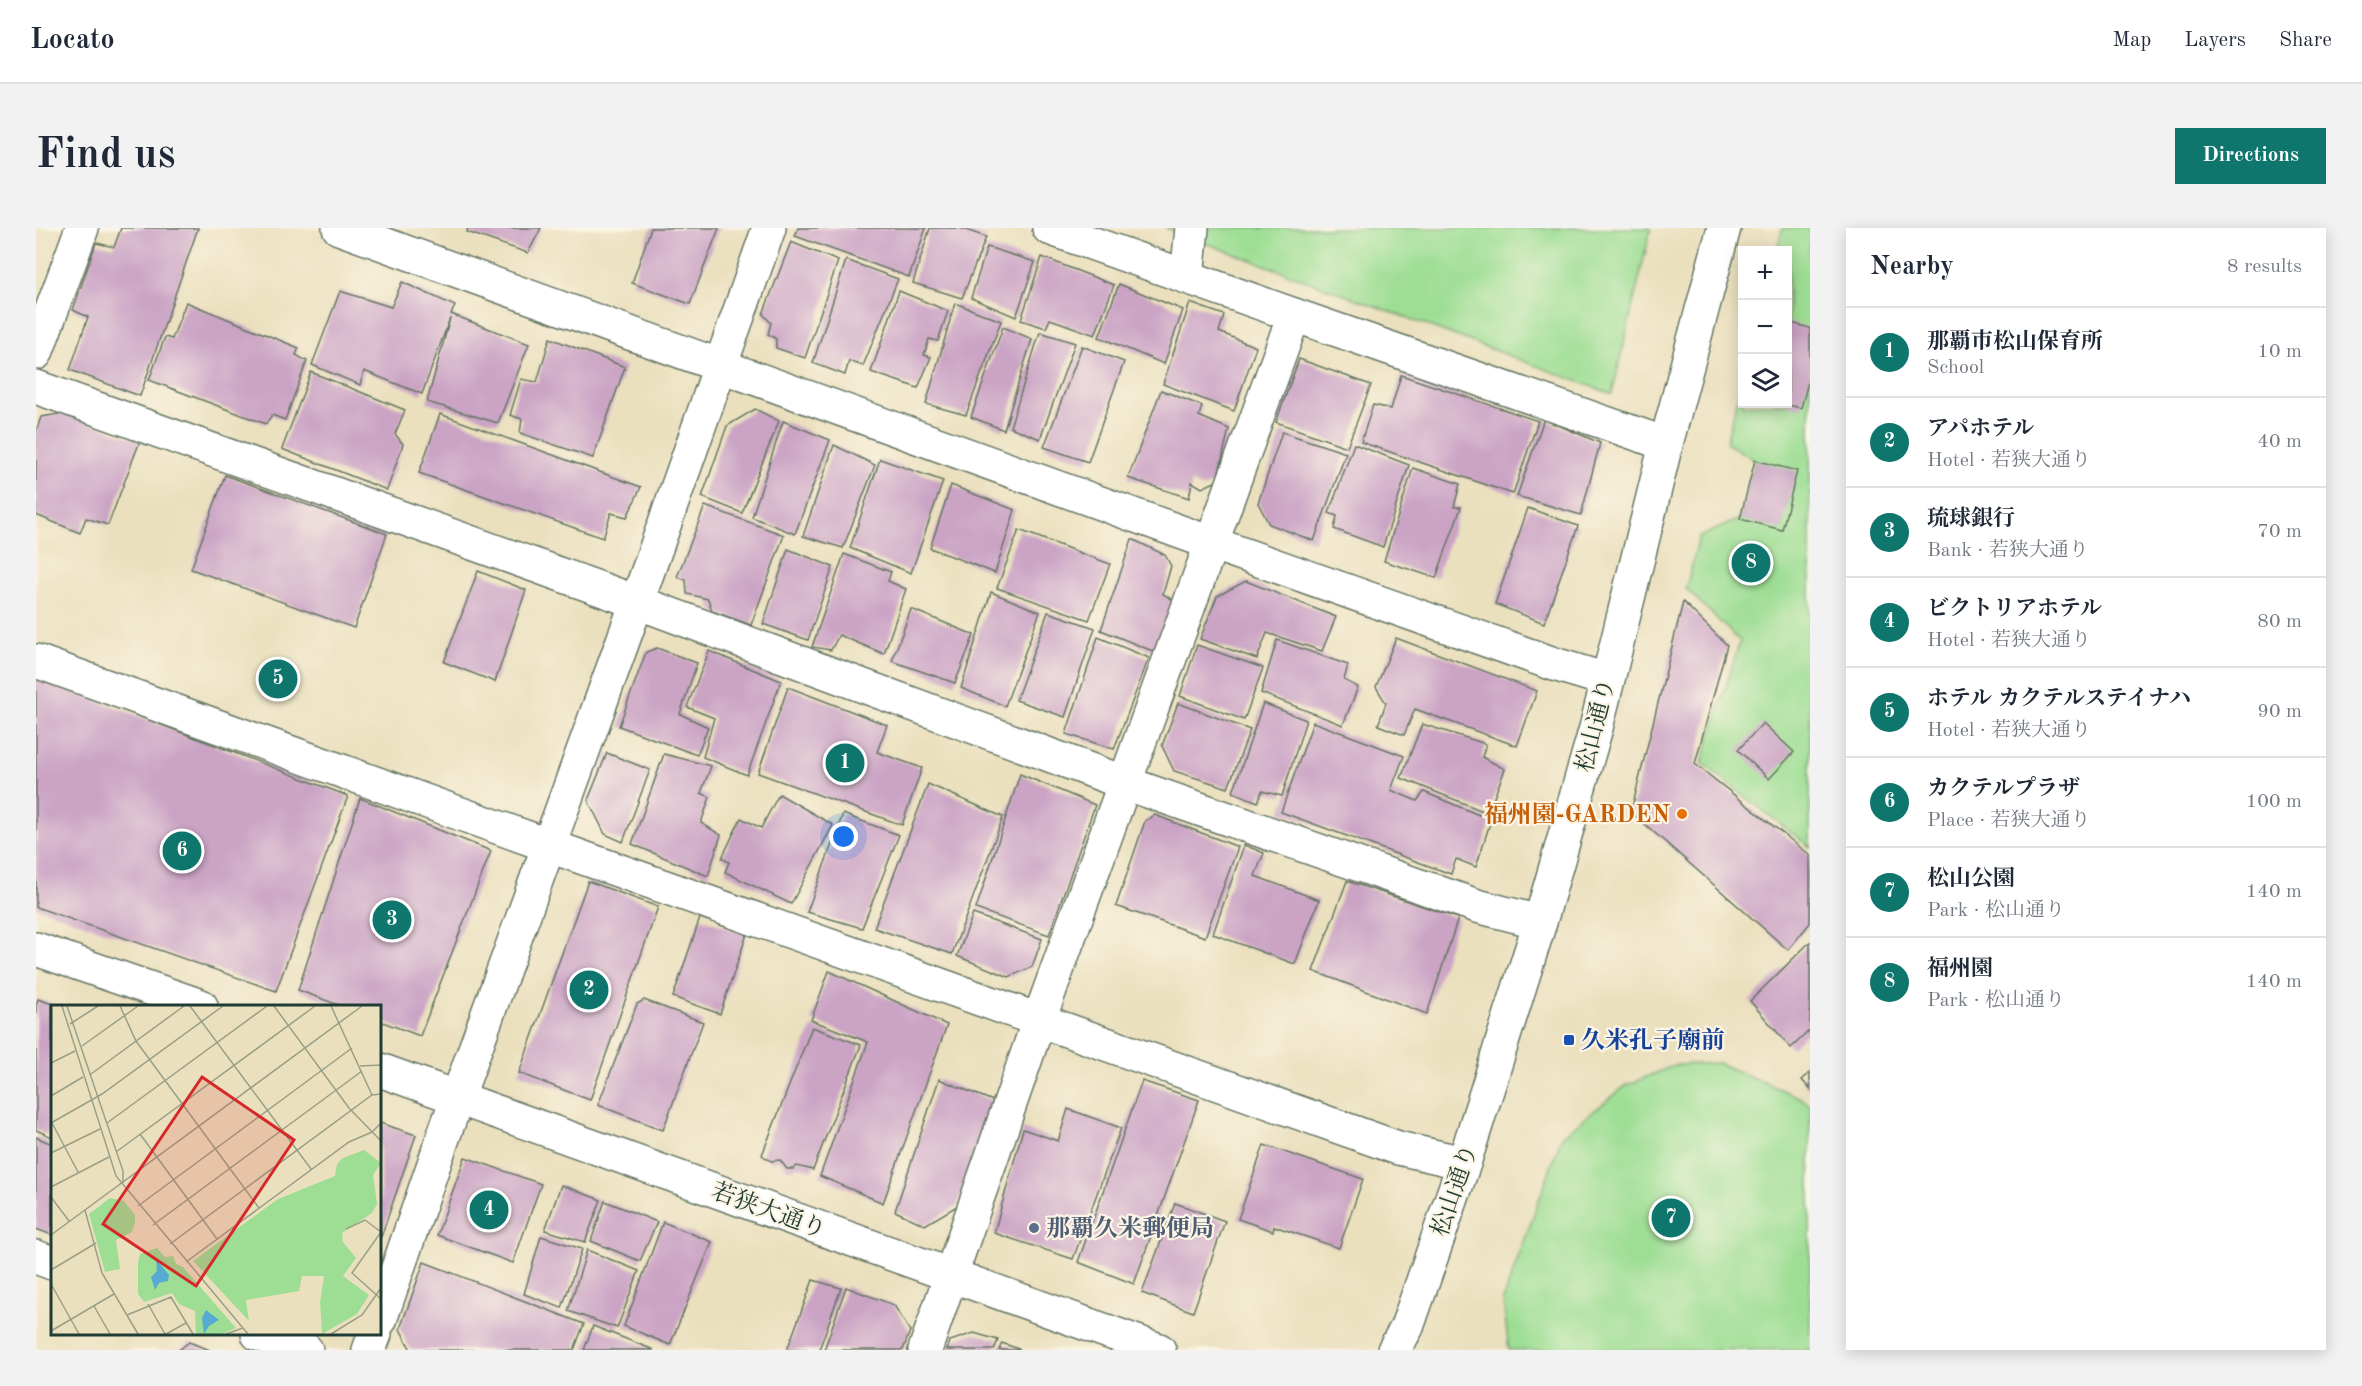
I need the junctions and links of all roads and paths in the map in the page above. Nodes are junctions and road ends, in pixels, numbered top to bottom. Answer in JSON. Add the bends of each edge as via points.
{"nodes":[{"id":1,"x":82,"y":228,"type":"edge"},
{"id":2,"x":339,"y":228,"type":"edge"},
{"id":3,"x":769,"y":228,"type":"edge"},
{"id":4,"x":1049,"y":228,"type":"edge"},
{"id":5,"x":1192,"y":228,"type":"edge"},
{"id":6,"x":1724,"y":228,"type":"edge"},
{"id":7,"x":1187,"y":277,"type":"junction"},
{"id":8,"x":1294,"y":315,"type":"junction"},
{"id":9,"x":36,"y":353,"type":"edge"},
{"id":10,"x":721,"y":365,"type":"junction"},
{"id":11,"x":36,"y":387,"type":"edge"},
{"id":12,"x":1666,"y":444,"type":"junction"},
{"id":13,"x":1211,"y":543,"type":"junction"},
{"id":14,"x":638,"y":602,"type":"junction"},
{"id":15,"x":36,"y":661,"type":"edge"},
{"id":16,"x":1607,"y":680,"type":"junction"},
{"id":17,"x":1125,"y":783,"type":"junction"},
{"id":18,"x":550,"y":846,"type":"junction"},
{"id":19,"x":1540,"y":922,"type":"junction"},
{"id":20,"x":36,"y":948,"type":"edge"},
{"id":21,"x":198,"y":1005,"type":"edge"},
{"id":22,"x":1038,"y":1020,"type":"junction"},
{"id":23,"x":381,"y":1070,"type":"edge"},
{"id":24,"x":458,"y":1097,"type":"junction"},
{"id":25,"x":1464,"y":1163,"type":"junction"},
{"id":26,"x":36,"y":1257,"type":"edge"},
{"id":27,"x":51,"y":1263,"type":"edge"},
{"id":28,"x":951,"y":1276,"type":"junction"},
{"id":29,"x":381,"y":1317,"type":"edge"},
{"id":30,"x":261,"y":1335,"type":"edge"},
{"id":31,"x":375,"y":1335,"type":"edge"},
{"id":32,"x":306,"y":1350,"type":"edge"},
{"id":33,"x":369,"y":1350,"type":"edge"},
{"id":34,"x":925,"y":1350,"type":"edge"},
{"id":35,"x":1159,"y":1350,"type":"edge"},
{"id":36,"x":1394,"y":1350,"type":"edge"}],
"edges":[{"from":1,"to":9,"type":"street"},
{"from":2,"to":10,"type":"street"},
{"from":3,"to":10,"type":"street"},
{"from":4,"to":7,"type":"street"},
{"from":5,"to":7,"type":"street"},
{"from":6,"to":12,"type":"street","name":"松山通り"},
{"from":7,"to":8,"type":"street"},
{"from":8,"to":12,"type":"street"},
{"from":8,"to":13,"type":"street"},
{"from":10,"to":13,"type":"street"},
{"from":10,"to":14,"type":"street"},
{"from":11,"to":14,"type":"street"},
{"from":12,"to":16,"type":"street","name":"松山通り"},
{"from":13,"to":16,"type":"street"},
{"from":13,"to":17,"type":"street"},
{"from":14,"to":17,"type":"street"},
{"from":14,"to":18,"type":"street"},
{"from":15,"to":18,"type":"street"},
{"from":16,"to":19,"type":"street","name":"松山通り"},
{"from":17,"to":19,"type":"street","via":[[1476,906]]},
{"from":17,"to":22,"type":"street"},
{"from":18,"to":22,"type":"street"},
{"from":18,"to":24,"type":"street"},
{"from":19,"to":25,"type":"street","name":"松山通り"},
{"from":20,"to":21,"type":"street"},
{"from":22,"to":25,"type":"street","via":[[1398,1148]]},
{"from":22,"to":28,"type":"street"},
{"from":23,"to":24,"type":"street","name":"若狭大通り"},
{"from":24,"to":28,"type":"street","name":"若狭大通り"},
{"from":24,"to":29,"type":"street"},
{"from":25,"to":36,"type":"street","name":"松山通り","via":[[1407,1327]]},
{"from":26,"to":27,"type":"street"},
{"from":28,"to":34,"type":"street"},
{"from":28,"to":35,"type":"street","name":"若狭大通り"},
{"from":30,"to":32,"type":"street"},
{"from":31,"to":33,"type":"street"}]}
